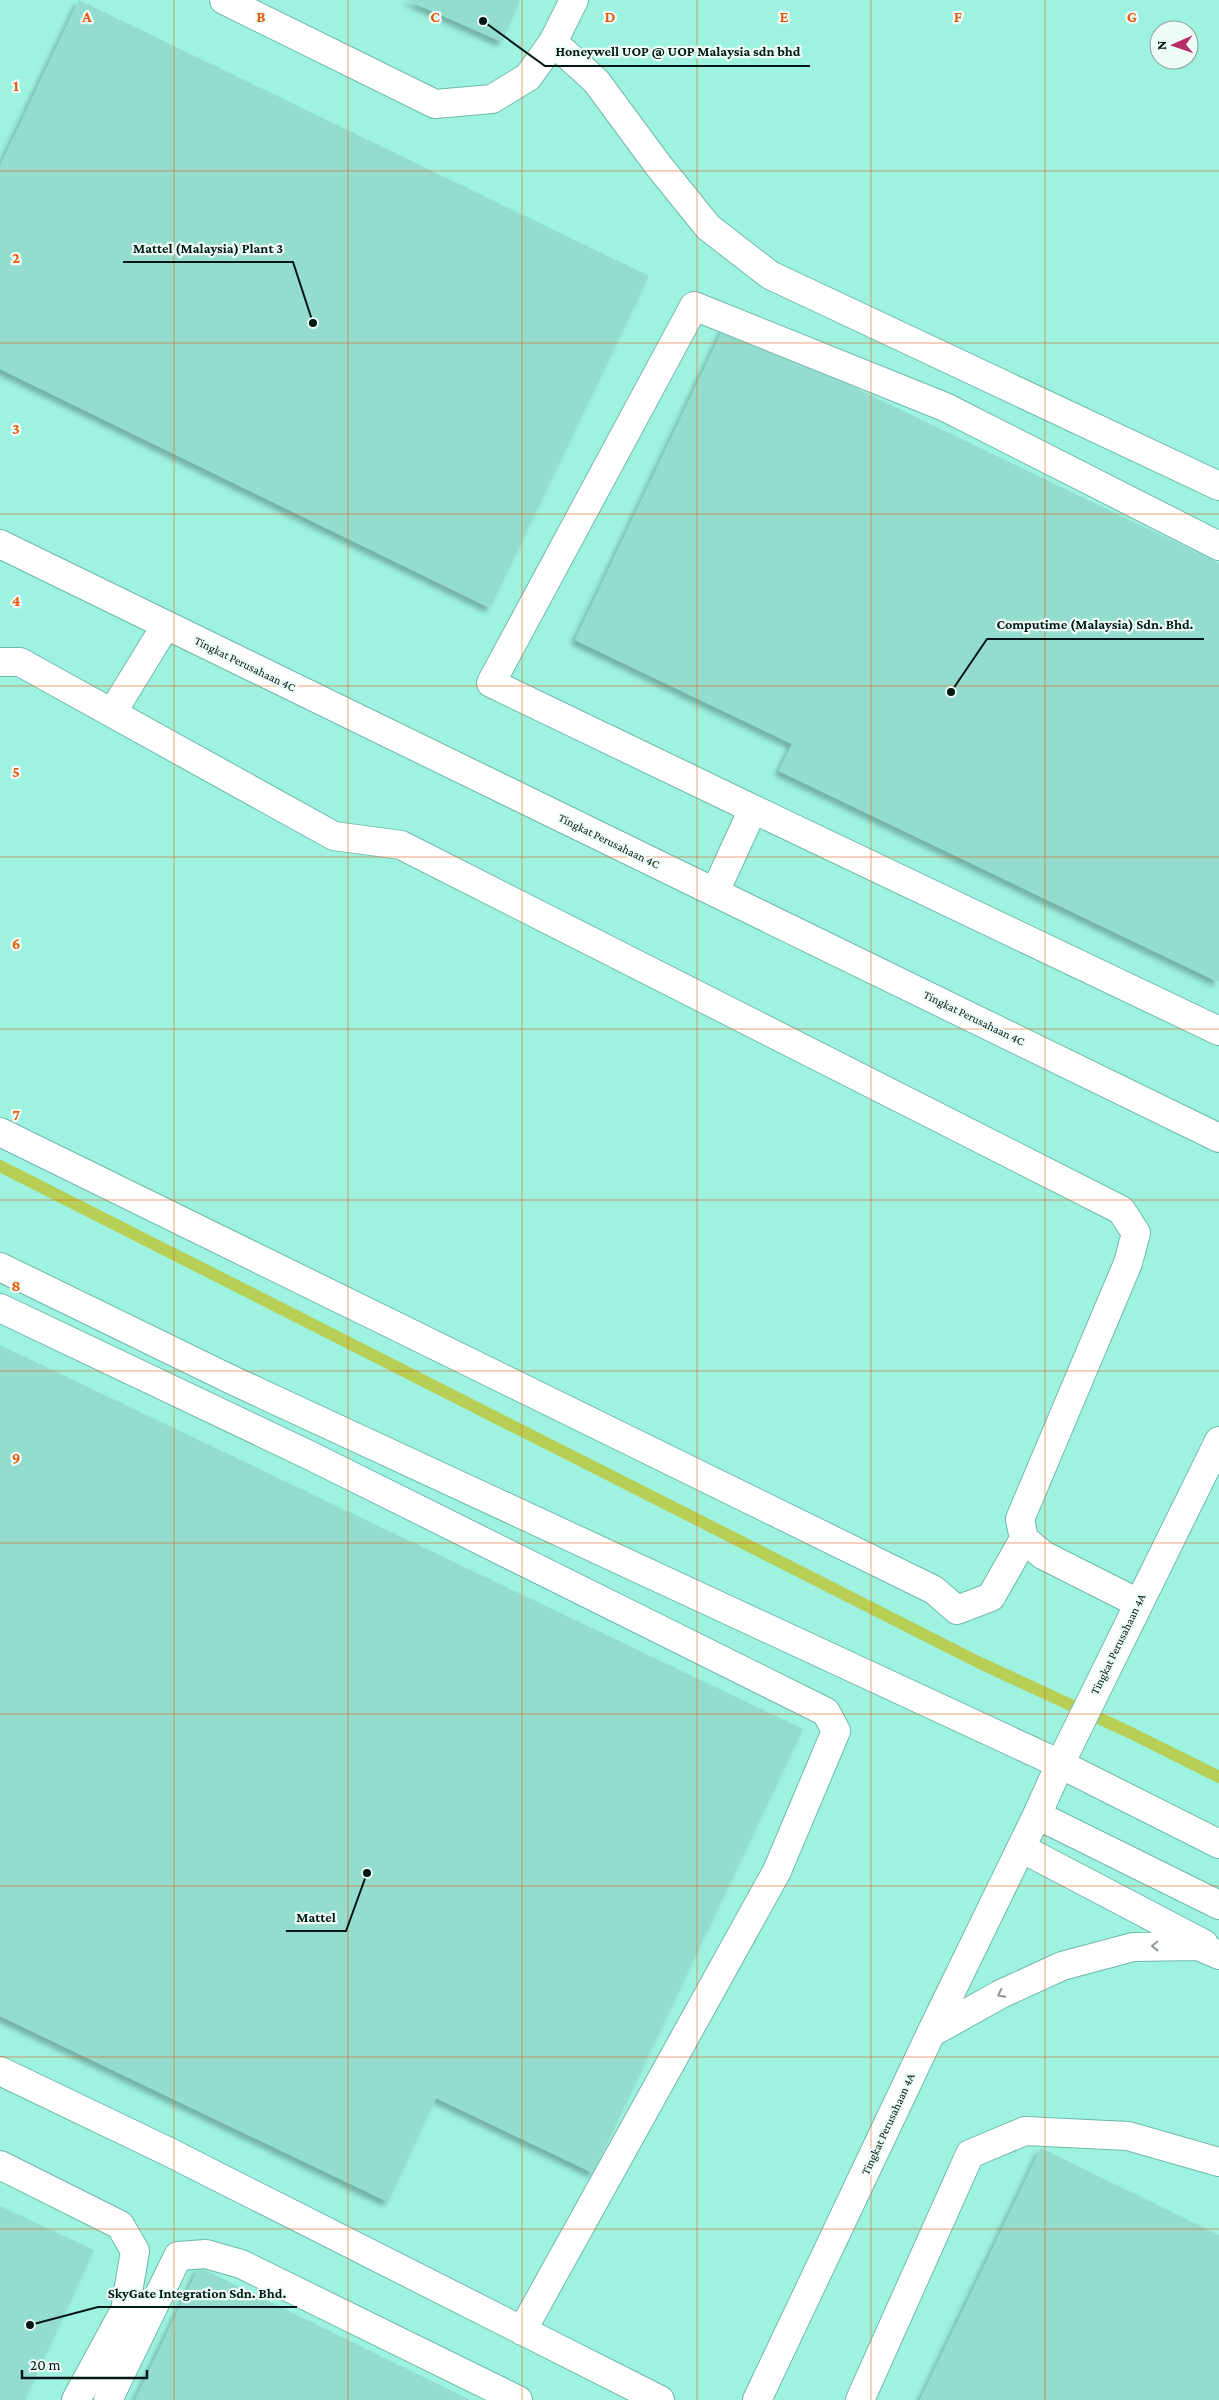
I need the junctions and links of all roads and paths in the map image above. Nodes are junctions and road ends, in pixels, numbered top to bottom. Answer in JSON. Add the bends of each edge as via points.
{"nodes":[{"id":1,"x":224,"y":0,"type":"edge"},
{"id":2,"x":574,"y":0,"type":"edge"},
{"id":3,"x":553,"y":42,"type":"junction"},
{"id":4,"x":1219,"y":486,"type":"edge"},
{"id":5,"x":0,"y":545,"type":"edge"},
{"id":6,"x":1219,"y":546,"type":"edge"},
{"id":7,"x":166,"y":625,"type":"junction"},
{"id":8,"x":0,"y":662,"type":"edge"},
{"id":9,"x":112,"y":713,"type":"junction"},
{"id":10,"x":752,"y":809,"type":"junction"},
{"id":11,"x":715,"y":892,"type":"junction"},
{"id":12,"x":1219,"y":1031,"type":"edge"},
{"id":13,"x":0,"y":1132,"type":"edge"},
{"id":14,"x":1219,"y":1138,"type":"edge"},
{"id":15,"x":0,"y":1267,"type":"edge"},
{"id":16,"x":0,"y":1308,"type":"edge"},
{"id":17,"x":1219,"y":1441,"type":"edge"},
{"id":18,"x":1024,"y":1539,"type":"junction"},
{"id":19,"x":1138,"y":1603,"type":"junction"},
{"id":20,"x":1060,"y":1764,"type":"junction"},
{"id":21,"x":1038,"y":1815,"type":"junction"},
{"id":22,"x":1219,"y":1844,"type":"edge"},
{"id":23,"x":1021,"y":1848,"type":"junction"},
{"id":24,"x":1219,"y":1905,"type":"edge"},
{"id":25,"x":1219,"y":1954,"type":"edge"},
{"id":26,"x":931,"y":2033,"type":"junction"},
{"id":27,"x":0,"y":2072,"type":"edge"},
{"id":28,"x":1219,"y":2162,"type":"edge"},
{"id":29,"x":0,"y":2165,"type":"edge"},
{"id":30,"x":522,"y":2331,"type":"junction"},
{"id":31,"x":76,"y":2400,"type":"edge"},
{"id":32,"x":108,"y":2400,"type":"edge"},
{"id":33,"x":518,"y":2400,"type":"edge"},
{"id":34,"x":660,"y":2400,"type":"edge"},
{"id":35,"x":757,"y":2400,"type":"edge"},
{"id":36,"x":860,"y":2400,"type":"edge"}],
"edges":[{"from":1,"to":3,"type":"street","via":[[435,104],[492,99],[528,77]]},
{"from":2,"to":3,"type":"street"},
{"from":3,"to":4,"type":"street","via":[[596,81],[708,227],[770,275]]},
{"from":5,"to":7,"type":"street","name":"Tingkat Perusahaan 4C"},
{"from":6,"to":10,"type":"street","via":[[945,407],[694,306],[491,682]]},
{"from":7,"to":9,"type":"street"},
{"from":7,"to":11,"type":"street","name":"Tingkat Perusahaan 4C"},
{"from":8,"to":9,"type":"street","via":[[20,662]]},
{"from":9,"to":18,"type":"street","via":[[334,836],[401,845],[1121,1210],[1136,1233],[1128,1263],[1020,1519]]},
{"from":10,"to":11,"type":"street"},
{"from":10,"to":12,"type":"street"},
{"from":11,"to":14,"type":"street","name":"Tingkat Perusahaan 4C"},
{"from":13,"to":18,"type":"street","via":[[934,1590],[957,1610],[991,1597]]},
{"from":15,"to":20,"type":"street","via":[[232,1380]]},
{"from":16,"to":30,"type":"street","via":[[320,1460],[826,1712],[836,1731],[776,1871]]},
{"from":17,"to":19,"type":"street","name":"Tingkat Perusahaan 4A"},
{"from":18,"to":19,"type":"street","via":[[1043,1555]]},
{"from":19,"to":20,"type":"street","name":"Tingkat Perusahaan 4A"},
{"from":20,"to":21,"type":"street","name":"Tingkat Perusahaan 4A"},
{"from":20,"to":22,"type":"street"},
{"from":21,"to":23,"type":"street","name":"Tingkat Perusahaan 4A"},
{"from":21,"to":24,"type":"street"},
{"from":23,"to":25,"type":"street"},
{"from":23,"to":26,"type":"street","name":"Tingkat Perusahaan 4A"},
{"from":25,"to":26,"type":"street","one_way":true,"via":[[1198,1946],[1133,1946],[1062,1966],[1001,1994]]},
{"from":26,"to":35,"type":"street","name":"Tingkat Perusahaan 4A"},
{"from":27,"to":30,"type":"street","via":[[167,2151]]},
{"from":28,"to":36,"type":"street","via":[[1128,2136],[1025,2131],[970,2154]]},
{"from":29,"to":31,"type":"street","via":[[120,2225],[135,2251],[125,2310]]},
{"from":30,"to":34,"type":"street"},
{"from":32,"to":33,"type":"street","via":[[178,2256],[206,2254],[241,2264]]}]}
